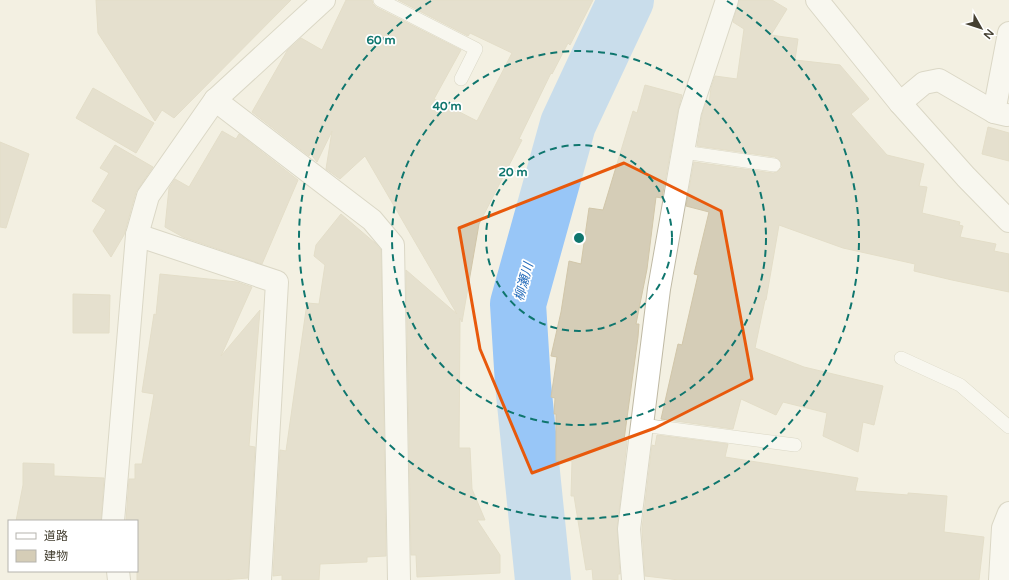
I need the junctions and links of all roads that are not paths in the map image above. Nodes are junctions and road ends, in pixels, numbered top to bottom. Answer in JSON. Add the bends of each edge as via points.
{"nodes":[{"id":1,"x":324,"y":0,"type":"edge"},
{"id":2,"x":380,"y":0,"type":"edge"},
{"id":3,"x":727,"y":0,"type":"edge"},
{"id":4,"x":817,"y":0,"type":"edge"},
{"id":5,"x":1009,"y":33,"type":"edge"},
{"id":6,"x":461,"y":79,"type":"dead end"},
{"id":7,"x":215,"y":100,"type":"junction"},
{"id":8,"x":900,"y":103,"type":"junction"},
{"id":9,"x":1002,"y":114,"type":"edge"},
{"id":10,"x":683,"y":152,"type":"junction"},
{"id":11,"x":774,"y":165,"type":"dead end"},
{"id":12,"x":1009,"y":221,"type":"edge"},
{"id":13,"x":137,"y":235,"type":"junction"},
{"id":14,"x":901,"y":358,"type":"dead end"},
{"id":15,"x":642,"y":425,"type":"junction"},
{"id":16,"x":1009,"y":426,"type":"edge"},
{"id":17,"x":795,"y":445,"type":"dead end"},
{"id":18,"x":1009,"y":513,"type":"edge"},
{"id":19,"x":113,"y":520,"type":"edge"},
{"id":20,"x":260,"y":580,"type":"edge"},
{"id":21,"x":399,"y":580,"type":"edge"},
{"id":22,"x":633,"y":580,"type":"edge"},
{"id":23,"x":1000,"y":580,"type":"edge"}],
"edges":[{"from":1,"to":7,"type":"street"},
{"from":2,"to":6,"type":"lane","via":[[476,49]]},
{"from":3,"to":10,"type":"street","via":[[690,112]]},
{"from":4,"to":8,"type":"street"},
{"from":5,"to":9,"type":"street"},
{"from":7,"to":13,"type":"street","via":[[148,196]]},
{"from":7,"to":21,"type":"street","via":[[372,220],[393,245]]},
{"from":8,"to":9,"type":"street","via":[[924,83],[939,80]]},
{"from":8,"to":12,"type":"street"},
{"from":10,"to":11,"type":"lane"},
{"from":10,"to":15,"type":"street","via":[[659,289]]},
{"from":13,"to":19,"type":"street"},
{"from":13,"to":20,"type":"street","via":[[277,282]]},
{"from":14,"to":16,"type":"lane","via":[[960,385]]},
{"from":15,"to":17,"type":"lane"},
{"from":15,"to":22,"type":"street","via":[[630,529]]},
{"from":18,"to":23,"type":"street","via":[[1003,528]]}]}
